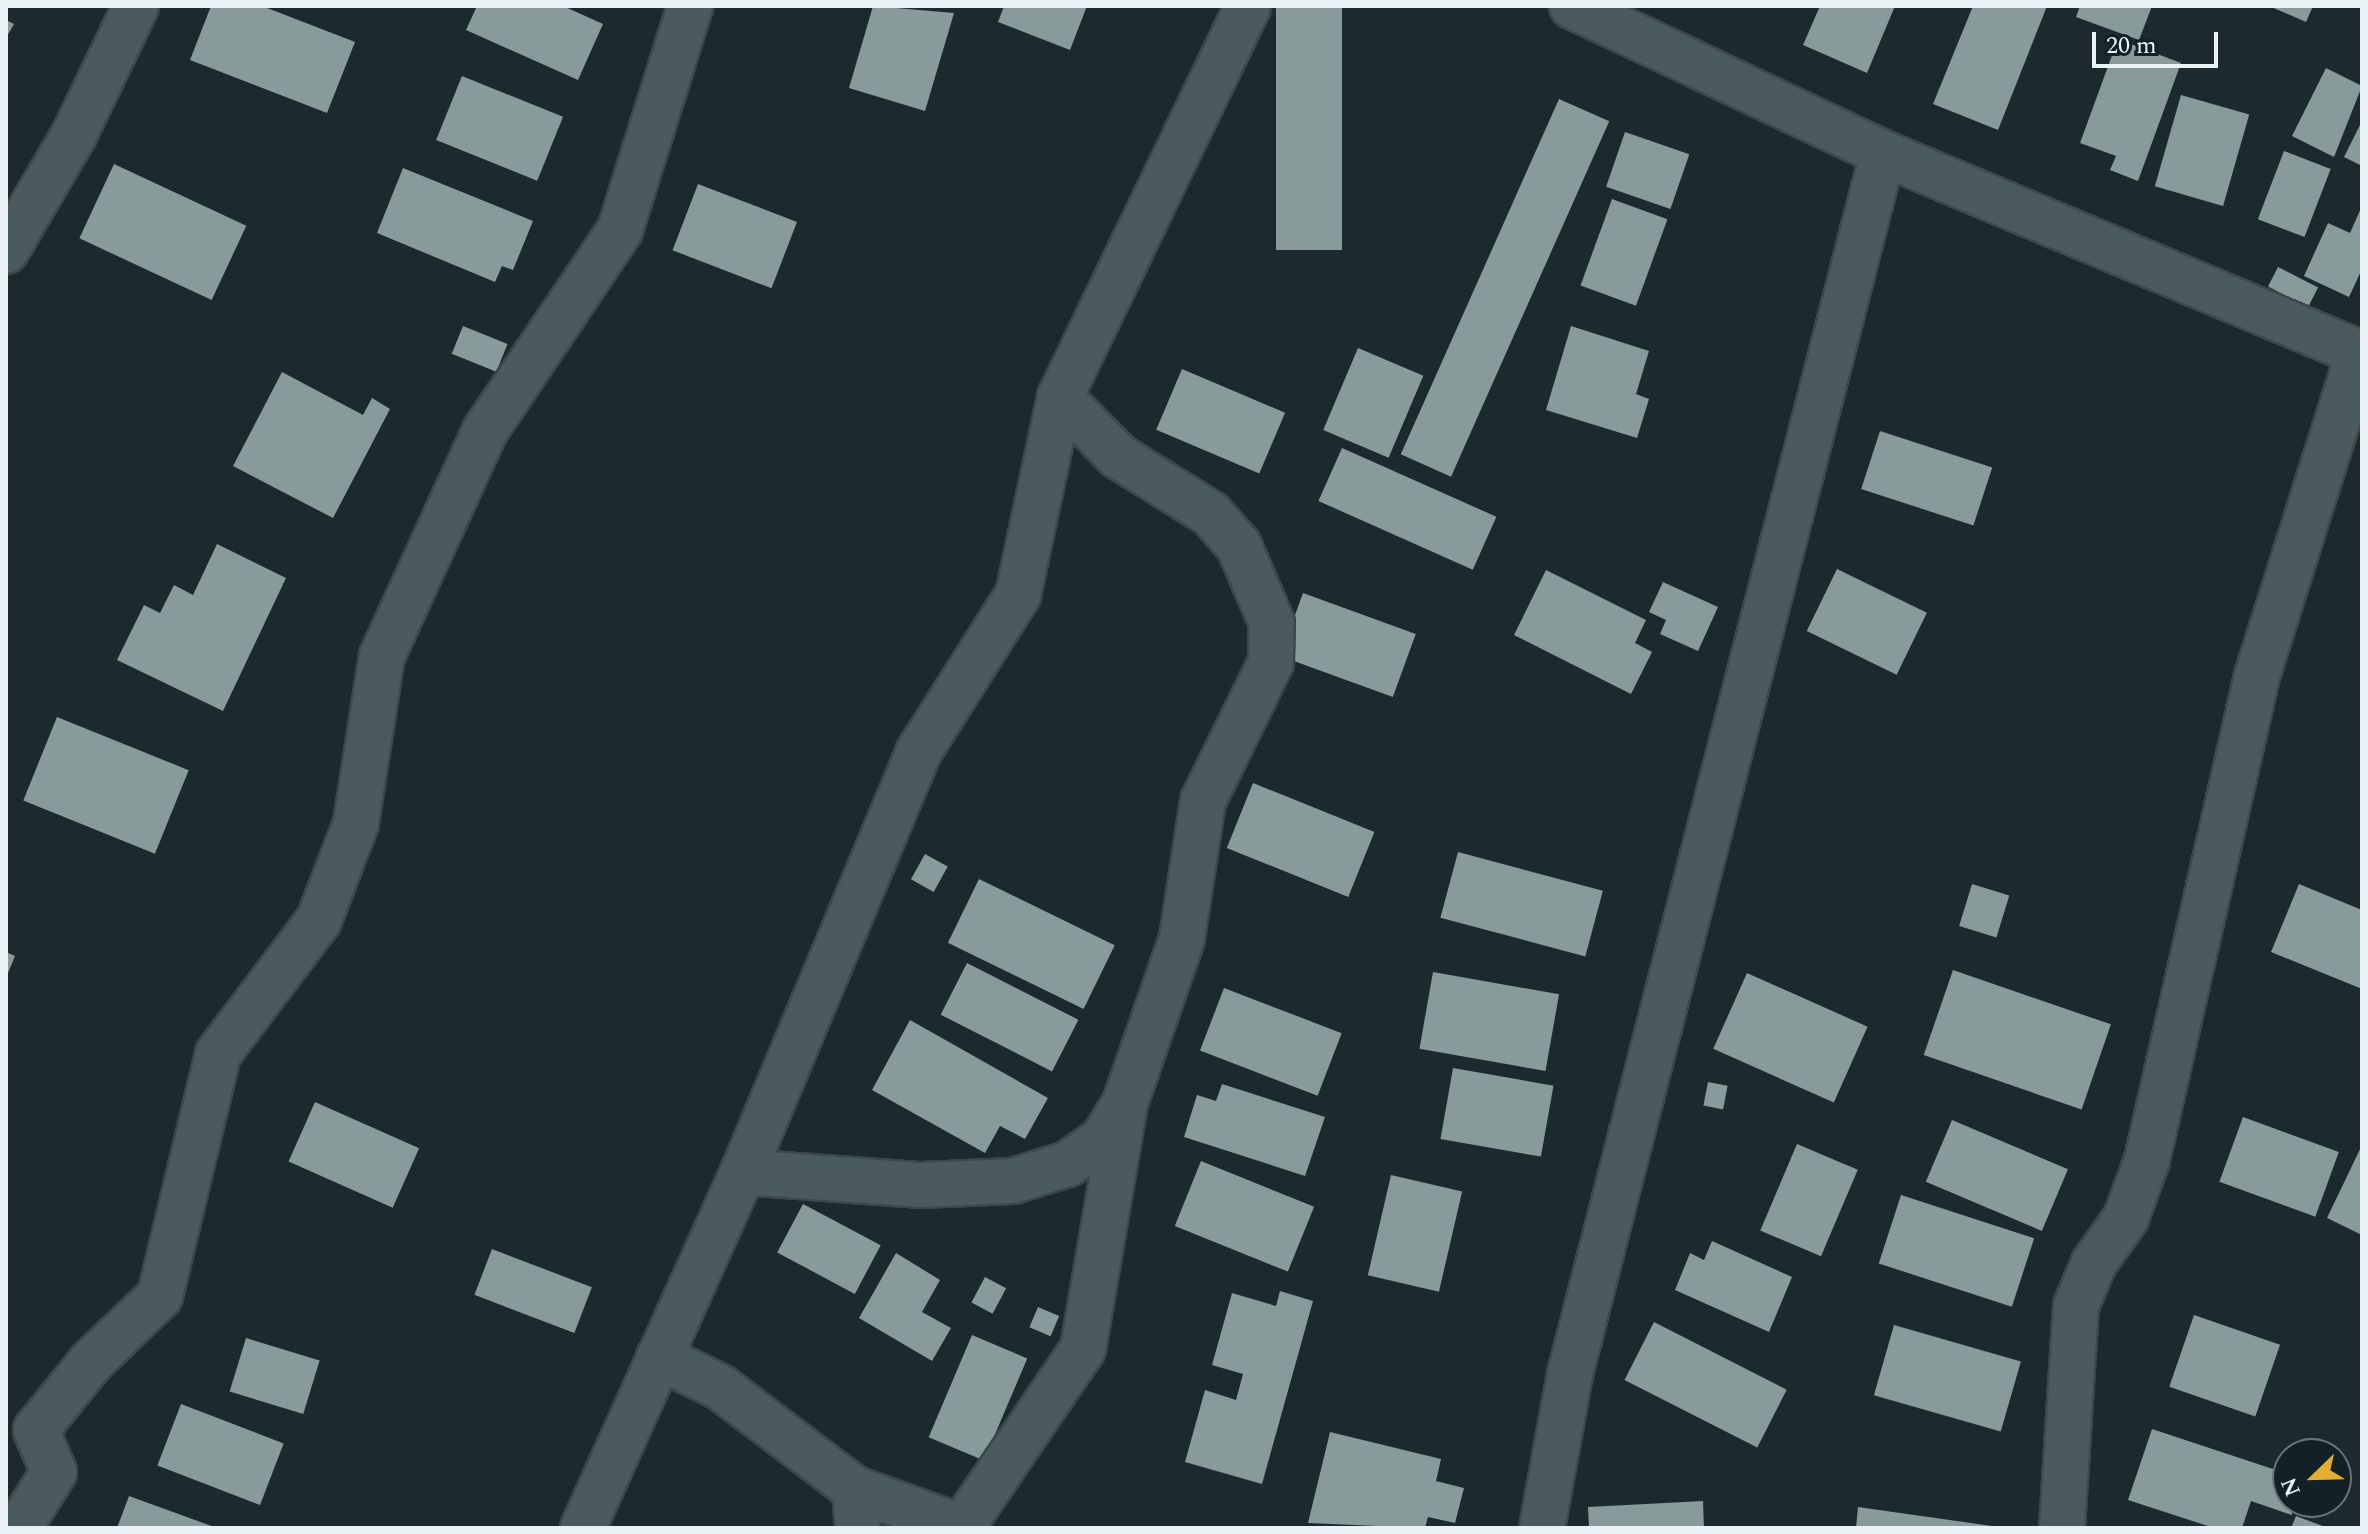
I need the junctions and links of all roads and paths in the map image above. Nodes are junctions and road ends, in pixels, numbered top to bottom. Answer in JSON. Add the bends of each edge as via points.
{"nodes":[{"id":1,"x":136,"y":6,"type":"edge"},
{"id":2,"x":690,"y":6,"type":"edge"},
{"id":3,"x":1248,"y":6,"type":"edge"},
{"id":4,"x":1572,"y":6,"type":"edge"},
{"id":5,"x":1883,"y":153,"type":"junction"},
{"id":6,"x":6,"y":251,"type":"edge"},
{"id":7,"x":2361,"y":353,"type":"edge"},
{"id":8,"x":1060,"y":397,"type":"junction"},
{"id":9,"x":1125,"y":1103,"type":"junction"},
{"id":10,"x":743,"y":1172,"type":"junction"},
{"id":11,"x":659,"y":1357,"type":"junction"},
{"id":12,"x":856,"y":1508,"type":"edge"},
{"id":13,"x":964,"y":1526,"type":"edge"},
{"id":14,"x":19,"y":1528,"type":"edge"},
{"id":15,"x":583,"y":1528,"type":"edge"},
{"id":16,"x":1542,"y":1528,"type":"edge"},
{"id":17,"x":2062,"y":1528,"type":"edge"}],
"edges":[{"from":1,"to":6,"type":"street","via":[[74,135]]},
{"from":2,"to":14,"type":"street","via":[[620,230],[485,431],[382,656],[356,823],[319,920],[218,1054],[160,1296],[91,1362],[36,1430],[54,1472]]},
{"from":3,"to":8,"type":"street"},
{"from":4,"to":5,"type":"street"},
{"from":5,"to":7,"type":"street"},
{"from":5,"to":16,"type":"street","via":[[1570,1374]]},
{"from":7,"to":17,"type":"street","via":[[2257,676],[2147,1160],[2126,1218],[2094,1263],[2076,1306]]},
{"from":8,"to":9,"type":"street","via":[[1118,456],[1211,514],[1246,558],[1272,623],[1271,662],[1203,801],[1182,938]]},
{"from":8,"to":10,"type":"street","via":[[1018,595],[918,753]]},
{"from":9,"to":10,"type":"street","via":[[1103,1139],[1068,1164],[1013,1181],[922,1185]]},
{"from":9,"to":13,"type":"street","via":[[1083,1349]]},
{"from":10,"to":11,"type":"street"},
{"from":11,"to":12,"type":"street","via":[[720,1387]]},
{"from":11,"to":15,"type":"street"},
{"from":12,"to":13,"type":"street"}]}
